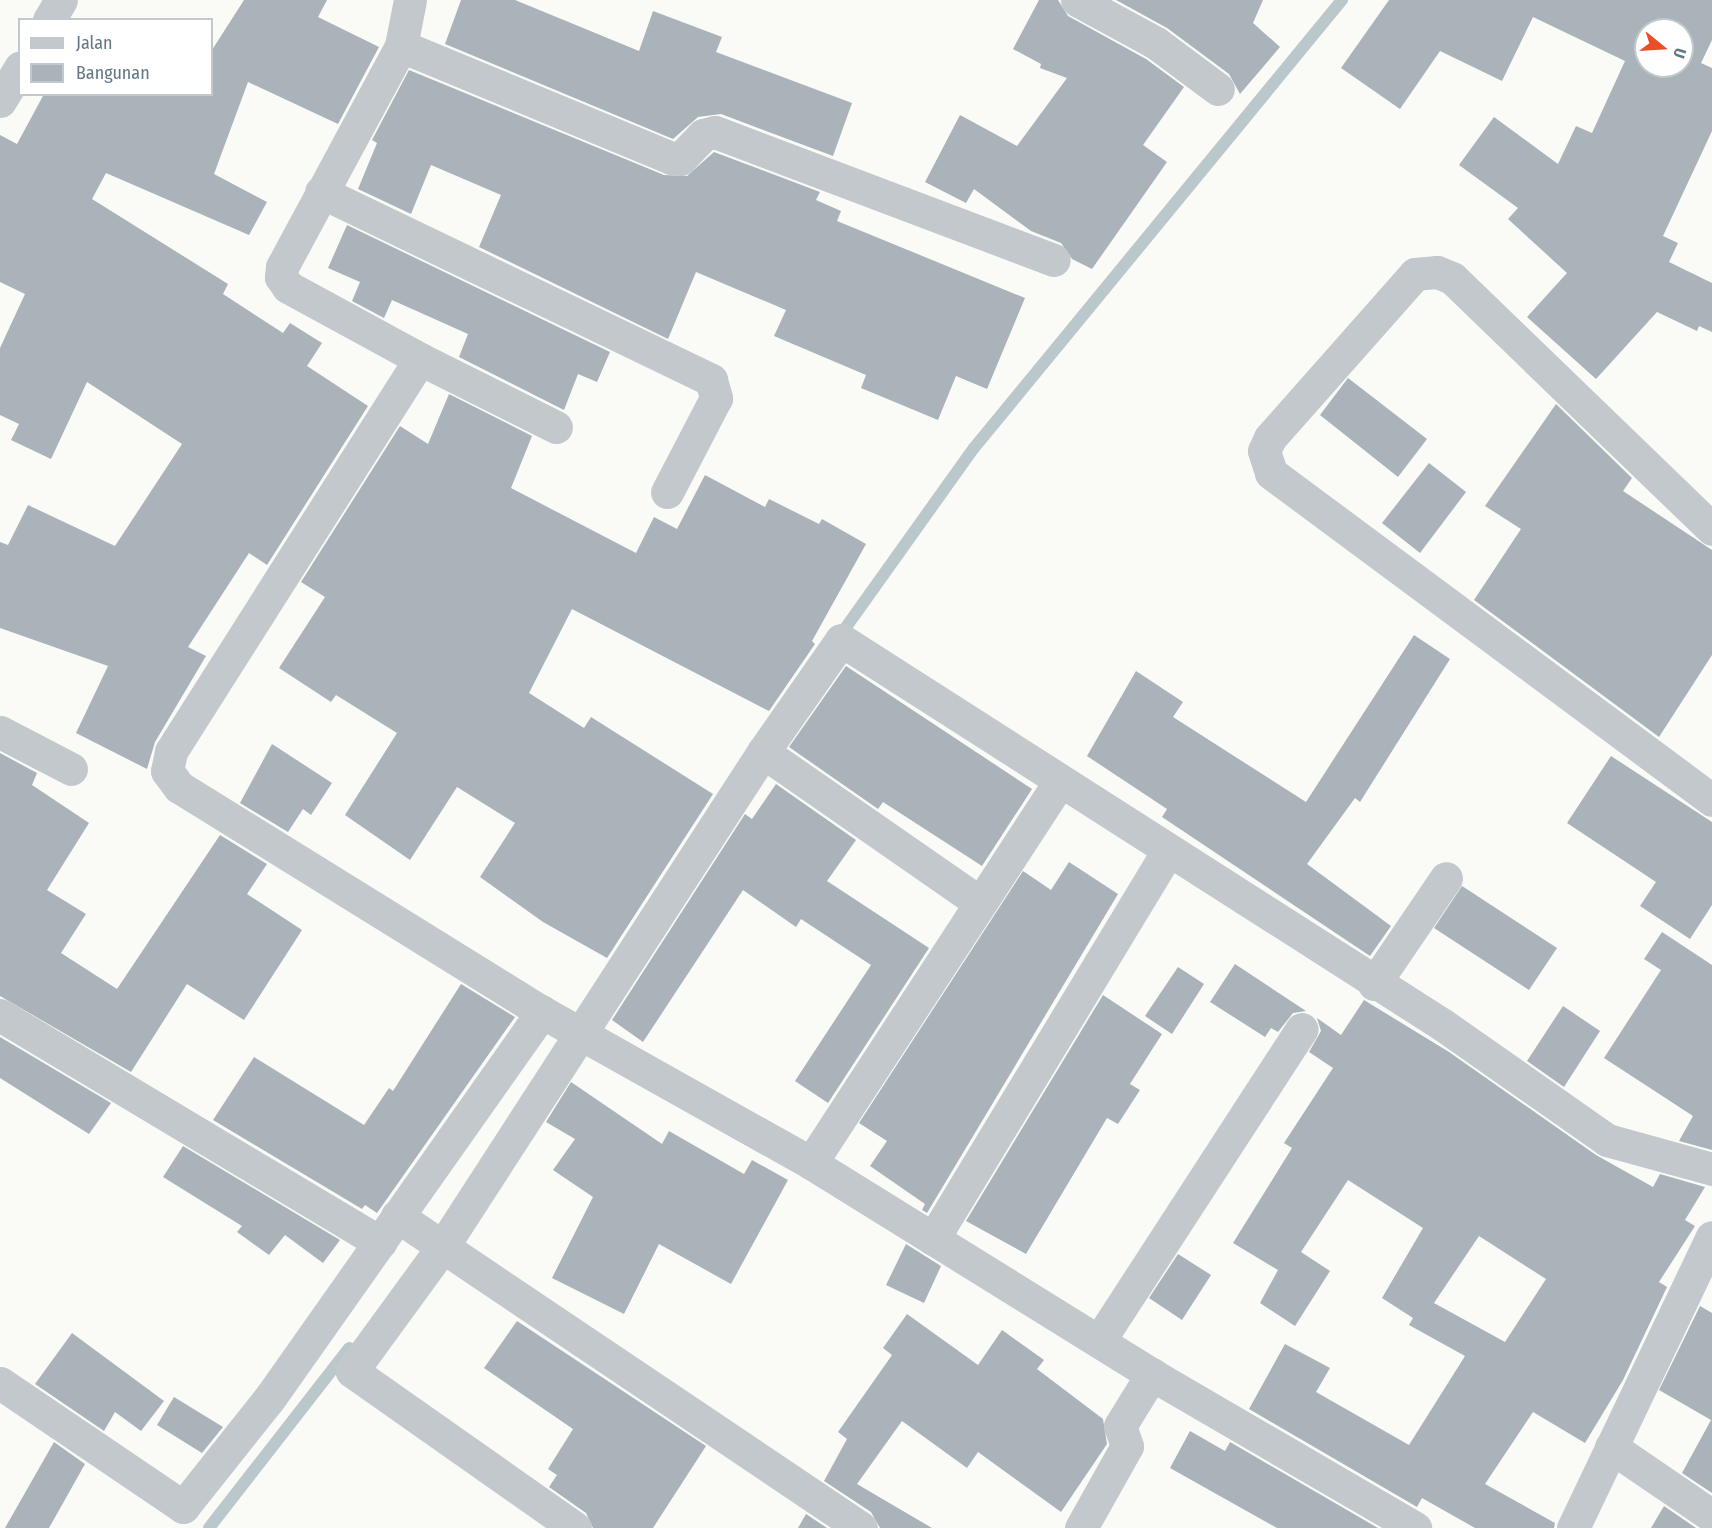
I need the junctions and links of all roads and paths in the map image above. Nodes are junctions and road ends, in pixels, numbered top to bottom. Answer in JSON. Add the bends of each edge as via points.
{"nodes":[{"id":1,"x":61,"y":0,"type":"edge"},
{"id":2,"x":411,"y":0,"type":"edge"},
{"id":3,"x":1077,"y":0,"type":"edge"},
{"id":4,"x":50,"y":18,"type":"edge"},
{"id":5,"x":400,"y":46,"type":"junction"},
{"id":6,"x":18,"y":72,"type":"edge"},
{"id":7,"x":1218,"y":89,"type":"dead end"},
{"id":8,"x":0,"y":101,"type":"edge"},
{"id":9,"x":321,"y":192,"type":"junction"},
{"id":10,"x":1054,"y":260,"type":"dead end"},
{"id":11,"x":420,"y":359,"type":"junction"},
{"id":12,"x":556,"y":427,"type":"dead end"},
{"id":13,"x":667,"y":492,"type":"dead end"},
{"id":14,"x":1712,"y":529,"type":"edge"},
{"id":15,"x":0,"y":732,"type":"edge"},
{"id":16,"x":763,"y":752,"type":"junction"},
{"id":17,"x":71,"y":769,"type":"dead end"},
{"id":18,"x":1060,"y":781,"type":"junction"},
{"id":19,"x":1712,"y":800,"type":"edge"},
{"id":20,"x":1168,"y":851,"type":"junction"},
{"id":21,"x":1446,"y":878,"type":"dead end"},
{"id":22,"x":980,"y":903,"type":"junction"},
{"id":23,"x":1374,"y":984,"type":"junction"},
{"id":24,"x":547,"y":1014,"type":"junction"},
{"id":25,"x":0,"y":1015,"type":"edge"},
{"id":26,"x":1302,"y":1029,"type":"dead end"},
{"id":27,"x":584,"y":1032,"type":"junction"},
{"id":28,"x":811,"y":1163,"type":"junction"},
{"id":29,"x":1712,"y":1169,"type":"edge"},
{"id":30,"x":394,"y":1226,"type":"junction"},
{"id":31,"x":1712,"y":1237,"type":"edge"},
{"id":32,"x":933,"y":1239,"type":"junction"},
{"id":33,"x":440,"y":1244,"type":"junction"},
{"id":34,"x":1099,"y":1341,"type":"junction"},
{"id":35,"x":1152,"y":1374,"type":"junction"},
{"id":36,"x":0,"y":1383,"type":"edge"},
{"id":37,"x":1611,"y":1447,"type":"junction"},
{"id":38,"x":1712,"y":1516,"type":"edge"},
{"id":39,"x":576,"y":1528,"type":"edge"},
{"id":40,"x":861,"y":1528,"type":"edge"},
{"id":41,"x":1081,"y":1528,"type":"edge"},
{"id":42,"x":1415,"y":1528,"type":"edge"},
{"id":43,"x":1573,"y":1528,"type":"edge"}],
"edges":[{"from":1,"to":4,"type":"street"},
{"from":2,"to":5,"type":"street"},
{"from":3,"to":7,"type":"street","via":[[1156,43]]},
{"from":5,"to":9,"type":"street"},
{"from":5,"to":10,"type":"street","via":[[671,158],[680,159],[703,135],[715,132]]},
{"from":6,"to":8,"type":"street"},
{"from":9,"to":11,"type":"street","via":[[280,277],[288,287]]},
{"from":9,"to":13,"type":"street","via":[[711,380],[716,398]]},
{"from":11,"to":12,"type":"street"},
{"from":11,"to":24,"type":"street","via":[[171,752],[166,771],[179,787]]},
{"from":14,"to":19,"type":"street","via":[[1452,278],[1437,272],[1415,274],[1270,438],[1264,451],[1270,473]]},
{"from":15,"to":17,"type":"street"},
{"from":16,"to":18,"type":"street","via":[[841,640]]},
{"from":16,"to":22,"type":"street"},
{"from":16,"to":27,"type":"street"},
{"from":18,"to":20,"type":"street"},
{"from":18,"to":22,"type":"street"},
{"from":20,"to":23,"type":"street"},
{"from":20,"to":32,"type":"street"},
{"from":21,"to":23,"type":"street"},
{"from":22,"to":28,"type":"street"},
{"from":23,"to":29,"type":"street","via":[[1443,1025],[1606,1140]]},
{"from":24,"to":27,"type":"street"},
{"from":24,"to":30,"type":"street"},
{"from":25,"to":30,"type":"street"},
{"from":26,"to":34,"type":"street"},
{"from":27,"to":28,"type":"street"},
{"from":27,"to":33,"type":"street"},
{"from":28,"to":32,"type":"street"},
{"from":30,"to":33,"type":"street"},
{"from":30,"to":36,"type":"street","via":[[269,1399],[183,1507]]},
{"from":31,"to":37,"type":"street"},
{"from":32,"to":34,"type":"street"},
{"from":33,"to":39,"type":"street","via":[[352,1371]]},
{"from":33,"to":40,"type":"street"},
{"from":34,"to":35,"type":"street"},
{"from":35,"to":41,"type":"street","via":[[1120,1426],[1127,1446]]},
{"from":35,"to":42,"type":"street"},
{"from":37,"to":38,"type":"street"},
{"from":37,"to":43,"type":"street"}]}
